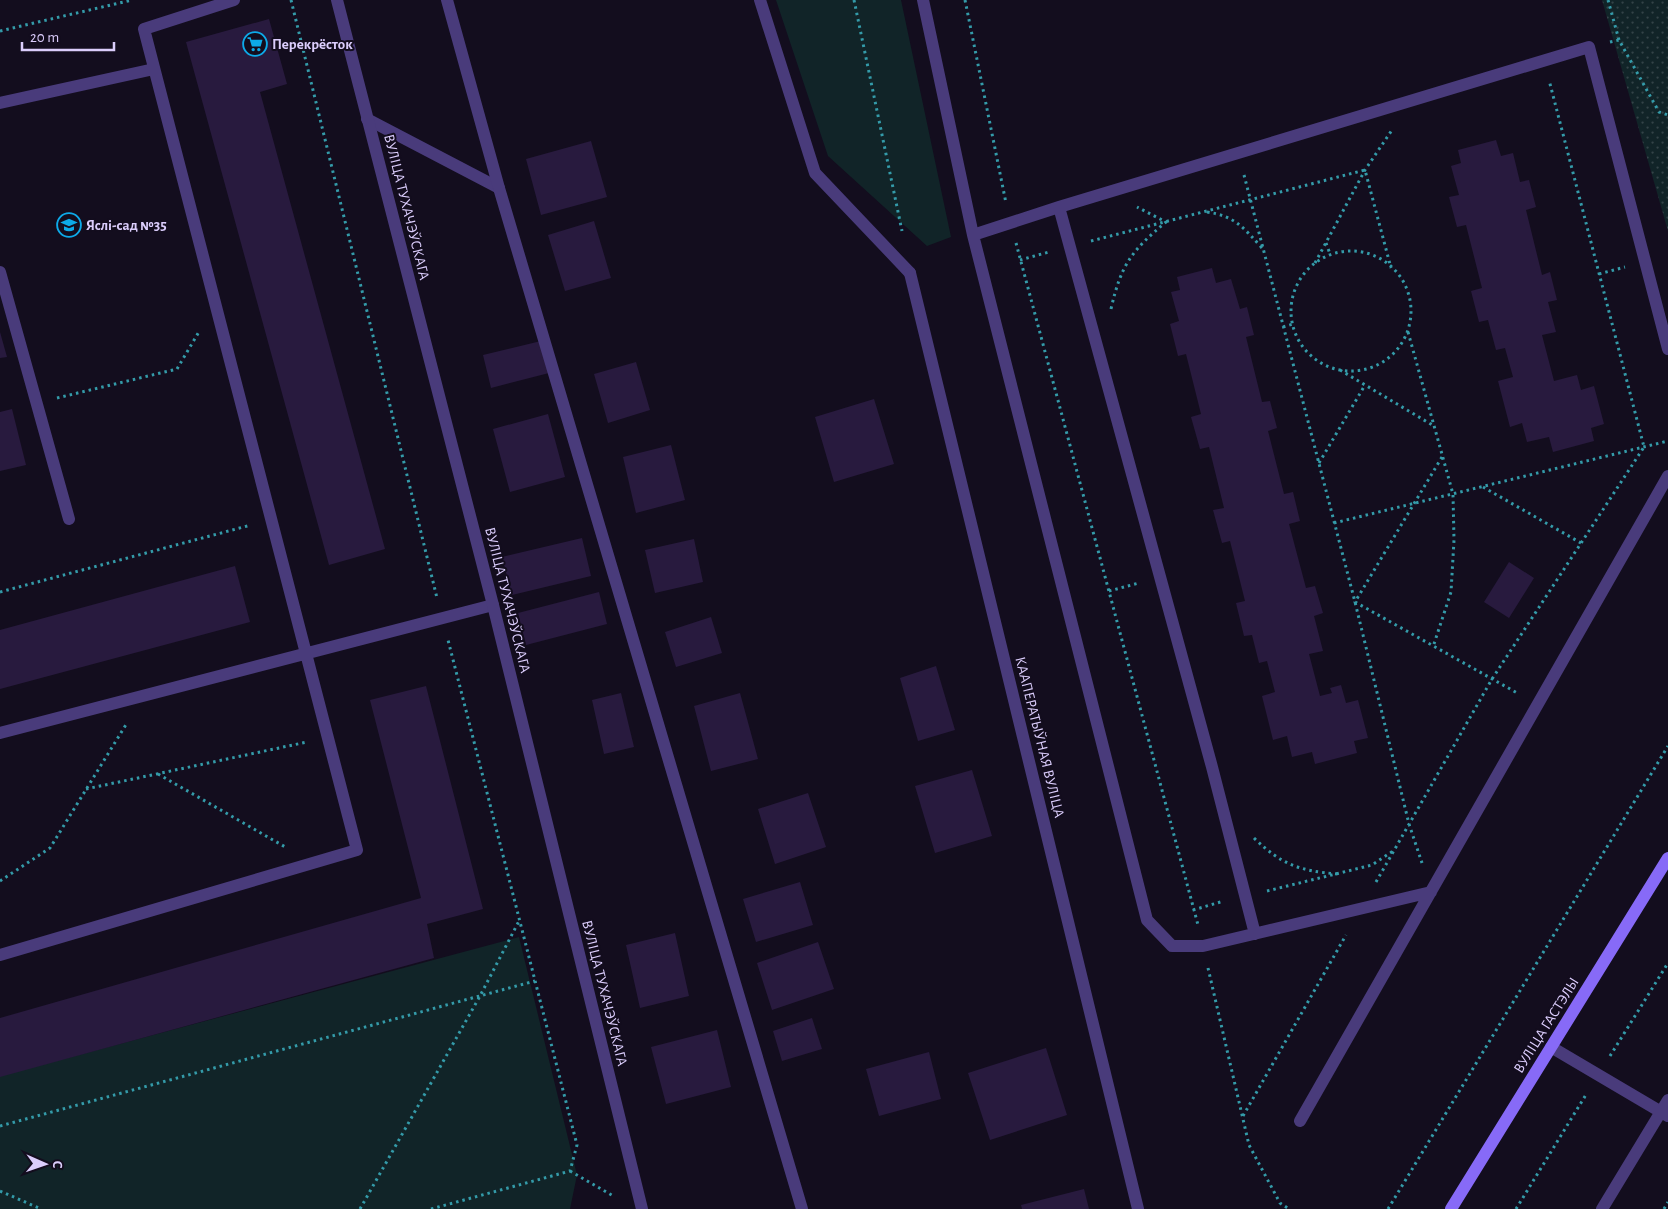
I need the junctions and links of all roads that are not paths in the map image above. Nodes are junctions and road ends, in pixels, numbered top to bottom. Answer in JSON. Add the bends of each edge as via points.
{"nodes":[{"id":1,"x":234,"y":0,"type":"edge"},
{"id":2,"x":337,"y":0,"type":"edge"},
{"id":3,"x":446,"y":0,"type":"edge"},
{"id":4,"x":760,"y":0,"type":"edge"},
{"id":5,"x":923,"y":0,"type":"edge"},
{"id":6,"x":154,"y":69,"type":"junction"},
{"id":7,"x":0,"y":103,"type":"edge"},
{"id":8,"x":367,"y":119,"type":"junction"},
{"id":9,"x":499,"y":188,"type":"junction"},
{"id":10,"x":1059,"y":207,"type":"junction"},
{"id":11,"x":973,"y":235,"type":"junction"},
{"id":12,"x":0,"y":272,"type":"edge"},
{"id":13,"x":1668,"y":349,"type":"edge"},
{"id":14,"x":1668,"y":476,"type":"edge"},
{"id":15,"x":68,"y":519,"type":"dead end"},
{"id":16,"x":493,"y":605,"type":"junction"},
{"id":17,"x":305,"y":652,"type":"junction"},
{"id":18,"x":0,"y":733,"type":"edge"},
{"id":19,"x":1668,"y":858,"type":"edge"},
{"id":20,"x":1431,"y":892,"type":"junction"},
{"id":21,"x":1255,"y":934,"type":"junction"},
{"id":22,"x":0,"y":955,"type":"edge"},
{"id":23,"x":1551,"y":1047,"type":"junction"},
{"id":24,"x":1668,"y":1100,"type":"edge"},
{"id":25,"x":1664,"y":1114,"type":"edge"},
{"id":26,"x":1300,"y":1121,"type":"dead end"},
{"id":27,"x":642,"y":1209,"type":"edge"},
{"id":28,"x":802,"y":1209,"type":"edge"},
{"id":29,"x":1138,"y":1209,"type":"edge"},
{"id":30,"x":1451,"y":1209,"type":"edge"},
{"id":31,"x":1602,"y":1209,"type":"edge"}],
"edges":[{"from":1,"to":6,"type":"street","via":[[144,29]]},
{"from":2,"to":8,"type":"street","name":"ВУЛІЦА ТУХАЧЭЎСКАГА"},
{"from":3,"to":9,"type":"street"},
{"from":4,"to":29,"type":"street","name":"КААПЕРАТЫЎНАЯ ВУЛІЦА","via":[[815,173],[910,273]]},
{"from":5,"to":11,"type":"street"},
{"from":6,"to":7,"type":"street"},
{"from":6,"to":17,"type":"street"},
{"from":8,"to":9,"type":"street"},
{"from":8,"to":16,"type":"street","name":"ВУЛІЦА ТУХАЧЭЎСКАГА"},
{"from":9,"to":28,"type":"street"},
{"from":10,"to":11,"type":"street"},
{"from":10,"to":13,"type":"street","via":[[1589,47]]},
{"from":10,"to":21,"type":"street"},
{"from":11,"to":21,"type":"street","via":[[1147,920],[1172,946],[1203,946]]},
{"from":12,"to":15,"type":"street"},
{"from":14,"to":20,"type":"street"},
{"from":16,"to":17,"type":"street"},
{"from":16,"to":27,"type":"street","name":"ВУЛІЦА ТУХАЧЭЎСКАГА"},
{"from":17,"to":18,"type":"street"},
{"from":17,"to":22,"type":"street","via":[[357,850]]},
{"from":19,"to":23,"type":"main road","name":"ВУЛІЦА ГАСТЭЛЫ"},
{"from":20,"to":21,"type":"street"},
{"from":20,"to":26,"type":"street"},
{"from":23,"to":25,"type":"street"},
{"from":23,"to":30,"type":"main road","name":"ВУЛІЦА ГАСТЭЛЫ"},
{"from":24,"to":25,"type":"street"},
{"from":25,"to":31,"type":"street"}]}
